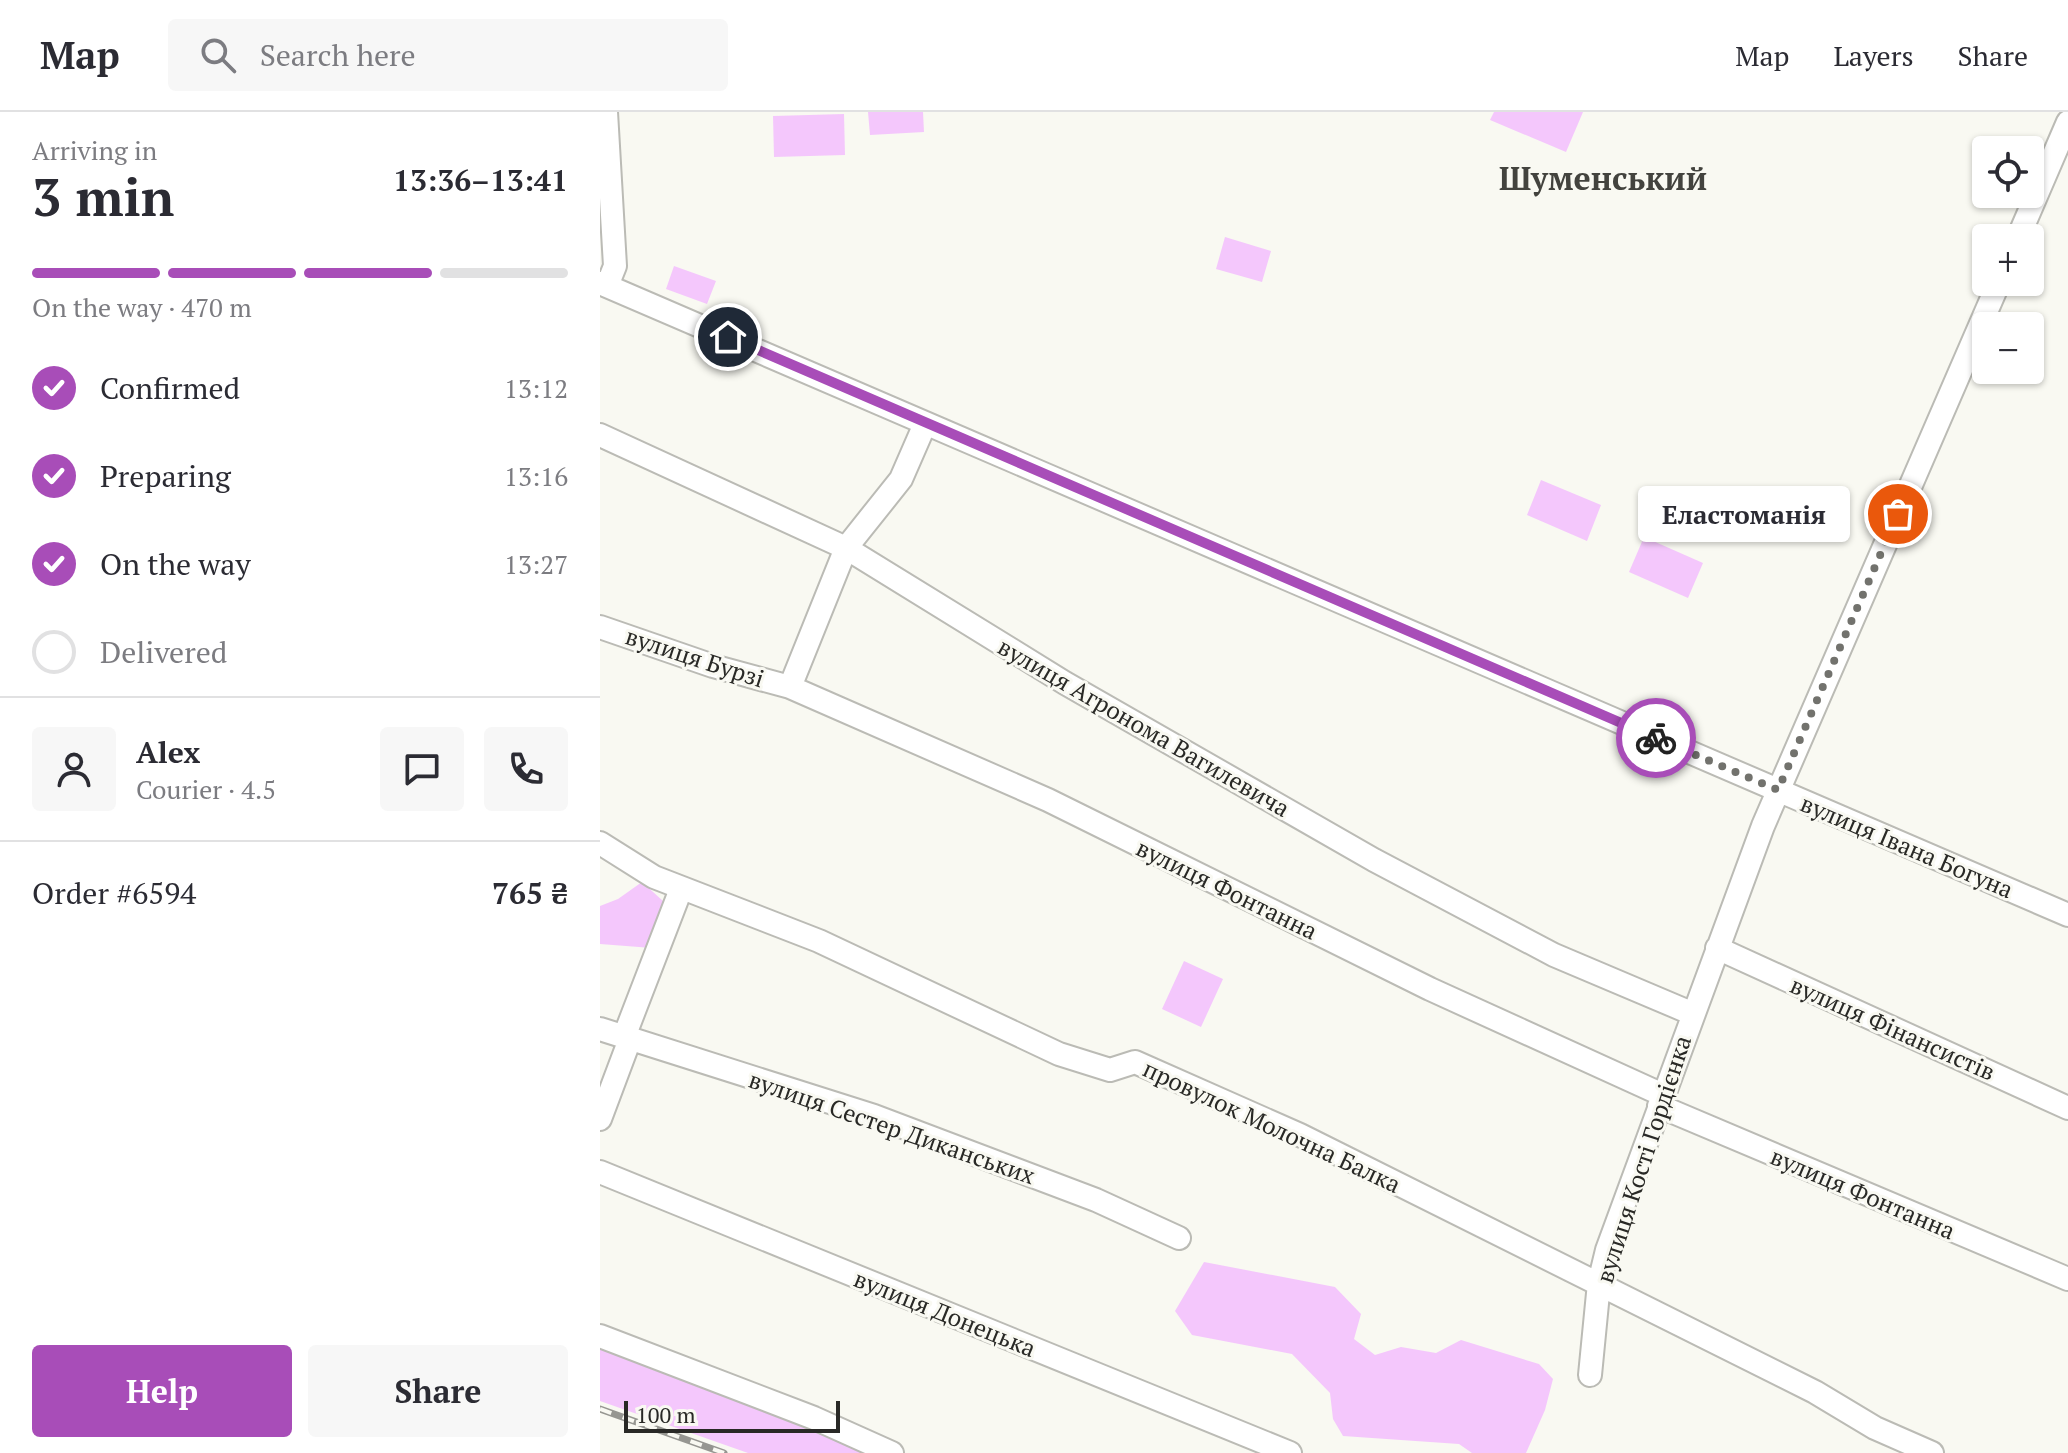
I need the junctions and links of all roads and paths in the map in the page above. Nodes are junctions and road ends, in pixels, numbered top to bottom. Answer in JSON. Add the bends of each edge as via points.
{"nodes":[{"id":1,"x":606,"y":112,"type":"edge"},
{"id":2,"x":2068,"y":122,"type":"edge"},
{"id":3,"x":2024,"y":224,"type":"edge"},
{"id":4,"x":603,"y":284,"type":"edge"},
{"id":5,"x":1993,"y":296,"type":"edge"},
{"id":6,"x":925,"y":424,"type":"junction"},
{"id":7,"x":600,"y":435,"type":"edge"},
{"id":8,"x":846,"y":548,"type":"junction"},
{"id":9,"x":600,"y":627,"type":"edge"},
{"id":10,"x":790,"y":687,"type":"junction"},
{"id":11,"x":1778,"y":790,"type":"junction"},
{"id":12,"x":600,"y":843,"type":"edge"},
{"id":13,"x":681,"y":889,"type":"junction"},
{"id":14,"x":2068,"y":915,"type":"edge"},
{"id":15,"x":1717,"y":948,"type":"junction"},
{"id":16,"x":1691,"y":1013,"type":"junction"},
{"id":17,"x":600,"y":1029,"type":"edge"},
{"id":18,"x":627,"y":1038,"type":"junction"},
{"id":19,"x":1661,"y":1100,"type":"junction"},
{"id":20,"x":2068,"y":1108,"type":"edge"},
{"id":21,"x":600,"y":1119,"type":"edge"},
{"id":22,"x":600,"y":1172,"type":"edge"},
{"id":23,"x":1179,"y":1238,"type":"dead end"},
{"id":24,"x":2068,"y":1279,"type":"edge"},
{"id":25,"x":1599,"y":1283,"type":"junction"},
{"id":26,"x":600,"y":1336,"type":"edge"},
{"id":27,"x":1590,"y":1375,"type":"dead end"},
{"id":28,"x":892,"y":1453,"type":"edge"},
{"id":29,"x":1290,"y":1453,"type":"edge"},
{"id":30,"x":1932,"y":1453,"type":"edge"}],
"edges":[{"from":1,"to":4,"type":"street","via":[[615,266]]},
{"from":2,"to":3,"type":"street"},
{"from":4,"to":6,"type":"street","name":"вулиця Івана Богуна"},
{"from":5,"to":11,"type":"street"},
{"from":6,"to":8,"type":"street","via":[[901,479]]},
{"from":6,"to":11,"type":"street","name":"вулиця Івана Богуна"},
{"from":7,"to":8,"type":"street","name":"вулиця Агронома Вагилевича"},
{"from":8,"to":10,"type":"street"},
{"from":8,"to":16,"type":"street","name":"вулиця Агронома Вагилевича","via":[[1065,683],[1374,860],[1554,955]]},
{"from":9,"to":10,"type":"street","name":"вулиця Бурзі"},
{"from":10,"to":19,"type":"street","name":"вулиця Фонтанна","via":[[1048,800]]},
{"from":11,"to":14,"type":"street","name":"вулиця Івана Богуна"},
{"from":11,"to":15,"type":"street","name":"вулиця Кості Гордієнка"},
{"from":12,"to":13,"type":"street","name":"провулок Молочна Балка"},
{"from":13,"to":18,"type":"street"},
{"from":13,"to":25,"type":"street","name":"провулок Молочна Балка","via":[[819,941],[1059,1054],[1110,1070],[1135,1062],[1219,1098]]},
{"from":15,"to":16,"type":"street","name":"вулиця Кості Гордієнка"},
{"from":15,"to":20,"type":"street","name":"вулиця Фінансистів"},
{"from":16,"to":19,"type":"street","name":"вулиця Кості Гордієнка"},
{"from":17,"to":18,"type":"street","name":"вулиця Сестер Диканських"},
{"from":18,"to":21,"type":"street"},
{"from":18,"to":23,"type":"street","name":"вулиця Сестер Диканських","via":[[874,1116],[1096,1200]]},
{"from":19,"to":24,"type":"street","name":"вулиця Фонтанна"},
{"from":19,"to":25,"type":"street","name":"вулиця Кості Гордієнка"},
{"from":22,"to":29,"type":"street","name":"вулиця Донецька"},
{"from":25,"to":27,"type":"street","name":"вулиця Кості Гордієнка"},
{"from":25,"to":30,"type":"street","name":"провулок Молочна Балка"},
{"from":26,"to":28,"type":"street"}]}
